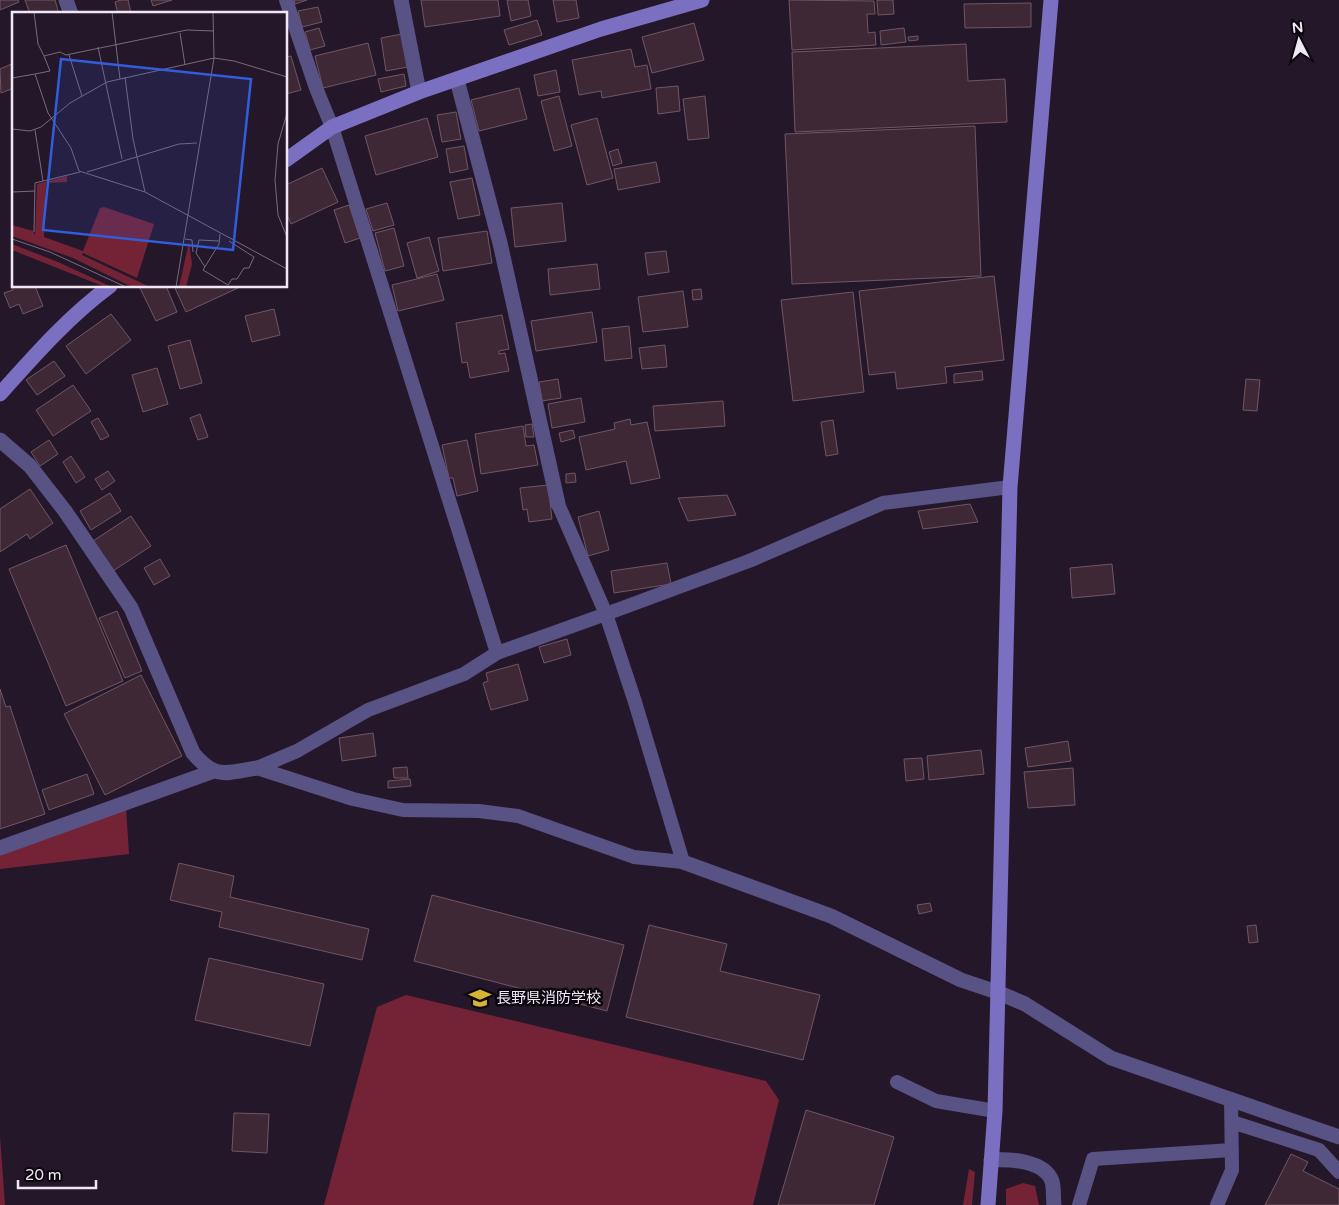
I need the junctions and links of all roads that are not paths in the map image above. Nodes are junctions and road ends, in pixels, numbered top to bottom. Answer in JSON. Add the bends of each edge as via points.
{"nodes":[{"id":1,"x":66,"y":0,"type":"edge"},
{"id":2,"x":286,"y":0,"type":"edge"},
{"id":3,"x":401,"y":0,"type":"edge"},
{"id":4,"x":702,"y":0,"type":"edge"},
{"id":5,"x":1051,"y":0,"type":"edge"},
{"id":6,"x":70,"y":12,"type":"edge"},
{"id":7,"x":457,"y":80,"type":"junction"},
{"id":8,"x":419,"y":92,"type":"junction"},
{"id":9,"x":332,"y":127,"type":"junction"},
{"id":10,"x":288,"y":159,"type":"edge"},
{"id":11,"x":107,"y":288,"type":"edge"},
{"id":12,"x":0,"y":394,"type":"edge"},
{"id":13,"x":0,"y":440,"type":"edge"},
{"id":14,"x":1010,"y":487,"type":"junction"},
{"id":15,"x":558,"y":504,"type":"joint"},
{"id":16,"x":606,"y":614,"type":"junction"},
{"id":17,"x":497,"y":653,"type":"junction"},
{"id":18,"x":257,"y":768,"type":"junction"},
{"id":19,"x":214,"y":770,"type":"junction"},
{"id":20,"x":0,"y":848,"type":"edge"},
{"id":21,"x":683,"y":862,"type":"junction"},
{"id":22,"x":997,"y":992,"type":"junction"},
{"id":23,"x":897,"y":1082,"type":"dead end"},
{"id":24,"x":1231,"y":1099,"type":"junction"},
{"id":25,"x":995,"y":1111,"type":"junction"},
{"id":26,"x":1232,"y":1122,"type":"junction"},
{"id":27,"x":1339,"y":1137,"type":"edge"},
{"id":28,"x":1232,"y":1150,"type":"junction"},
{"id":29,"x":991,"y":1160,"type":"junction"},
{"id":30,"x":1339,"y":1172,"type":"edge"},
{"id":31,"x":988,"y":1205,"type":"edge"},
{"id":32,"x":1054,"y":1205,"type":"edge"},
{"id":33,"x":1079,"y":1205,"type":"edge"},
{"id":34,"x":1217,"y":1205,"type":"edge"}],
"edges":[{"from":1,"to":6,"type":"street"},
{"from":2,"to":9,"type":"lane"},
{"from":3,"to":8,"type":"street"},
{"from":4,"to":7,"type":"street","via":[[601,29]]},
{"from":5,"to":14,"type":"street"},
{"from":7,"to":8,"type":"street"},
{"from":7,"to":15,"type":"street","via":[[500,243]]},
{"from":8,"to":9,"type":"street"},
{"from":9,"to":10,"type":"street"},
{"from":9,"to":17,"type":"lane"},
{"from":11,"to":12,"type":"street","via":[[38,351]]},
{"from":13,"to":19,"type":"street","via":[[30,466],[131,608],[193,753],[204,766]]},
{"from":14,"to":16,"type":"lane","via":[[883,503],[749,561]]},
{"from":14,"to":22,"type":"street"},
{"from":15,"to":16,"type":"lane"},
{"from":16,"to":17,"type":"lane"},
{"from":16,"to":21,"type":"lane"},
{"from":17,"to":18,"type":"lane","via":[[464,674],[368,710],[297,751]]},
{"from":18,"to":19,"type":"street","via":[[220,773]]},
{"from":18,"to":21,"type":"lane","via":[[353,799],[403,810],[518,816],[634,857]]},
{"from":19,"to":20,"type":"street"},
{"from":21,"to":22,"type":"street","via":[[831,916],[961,980]]},
{"from":22,"to":24,"type":"street","via":[[1025,1004],[1111,1058]]},
{"from":22,"to":25,"type":"street"},
{"from":23,"to":25,"type":"lane","via":[[936,1101]]},
{"from":24,"to":26,"type":"lane"},
{"from":24,"to":27,"type":"street"},
{"from":25,"to":29,"type":"street"},
{"from":26,"to":28,"type":"lane"},
{"from":26,"to":30,"type":"lane","via":[[1319,1150]]},
{"from":28,"to":33,"type":"lane","via":[[1093,1160]]},
{"from":28,"to":34,"type":"lane","via":[[1232,1170]]},
{"from":29,"to":31,"type":"street"},
{"from":29,"to":32,"type":"street","via":[[1013,1159],[1042,1168],[1052,1181]]}]}
